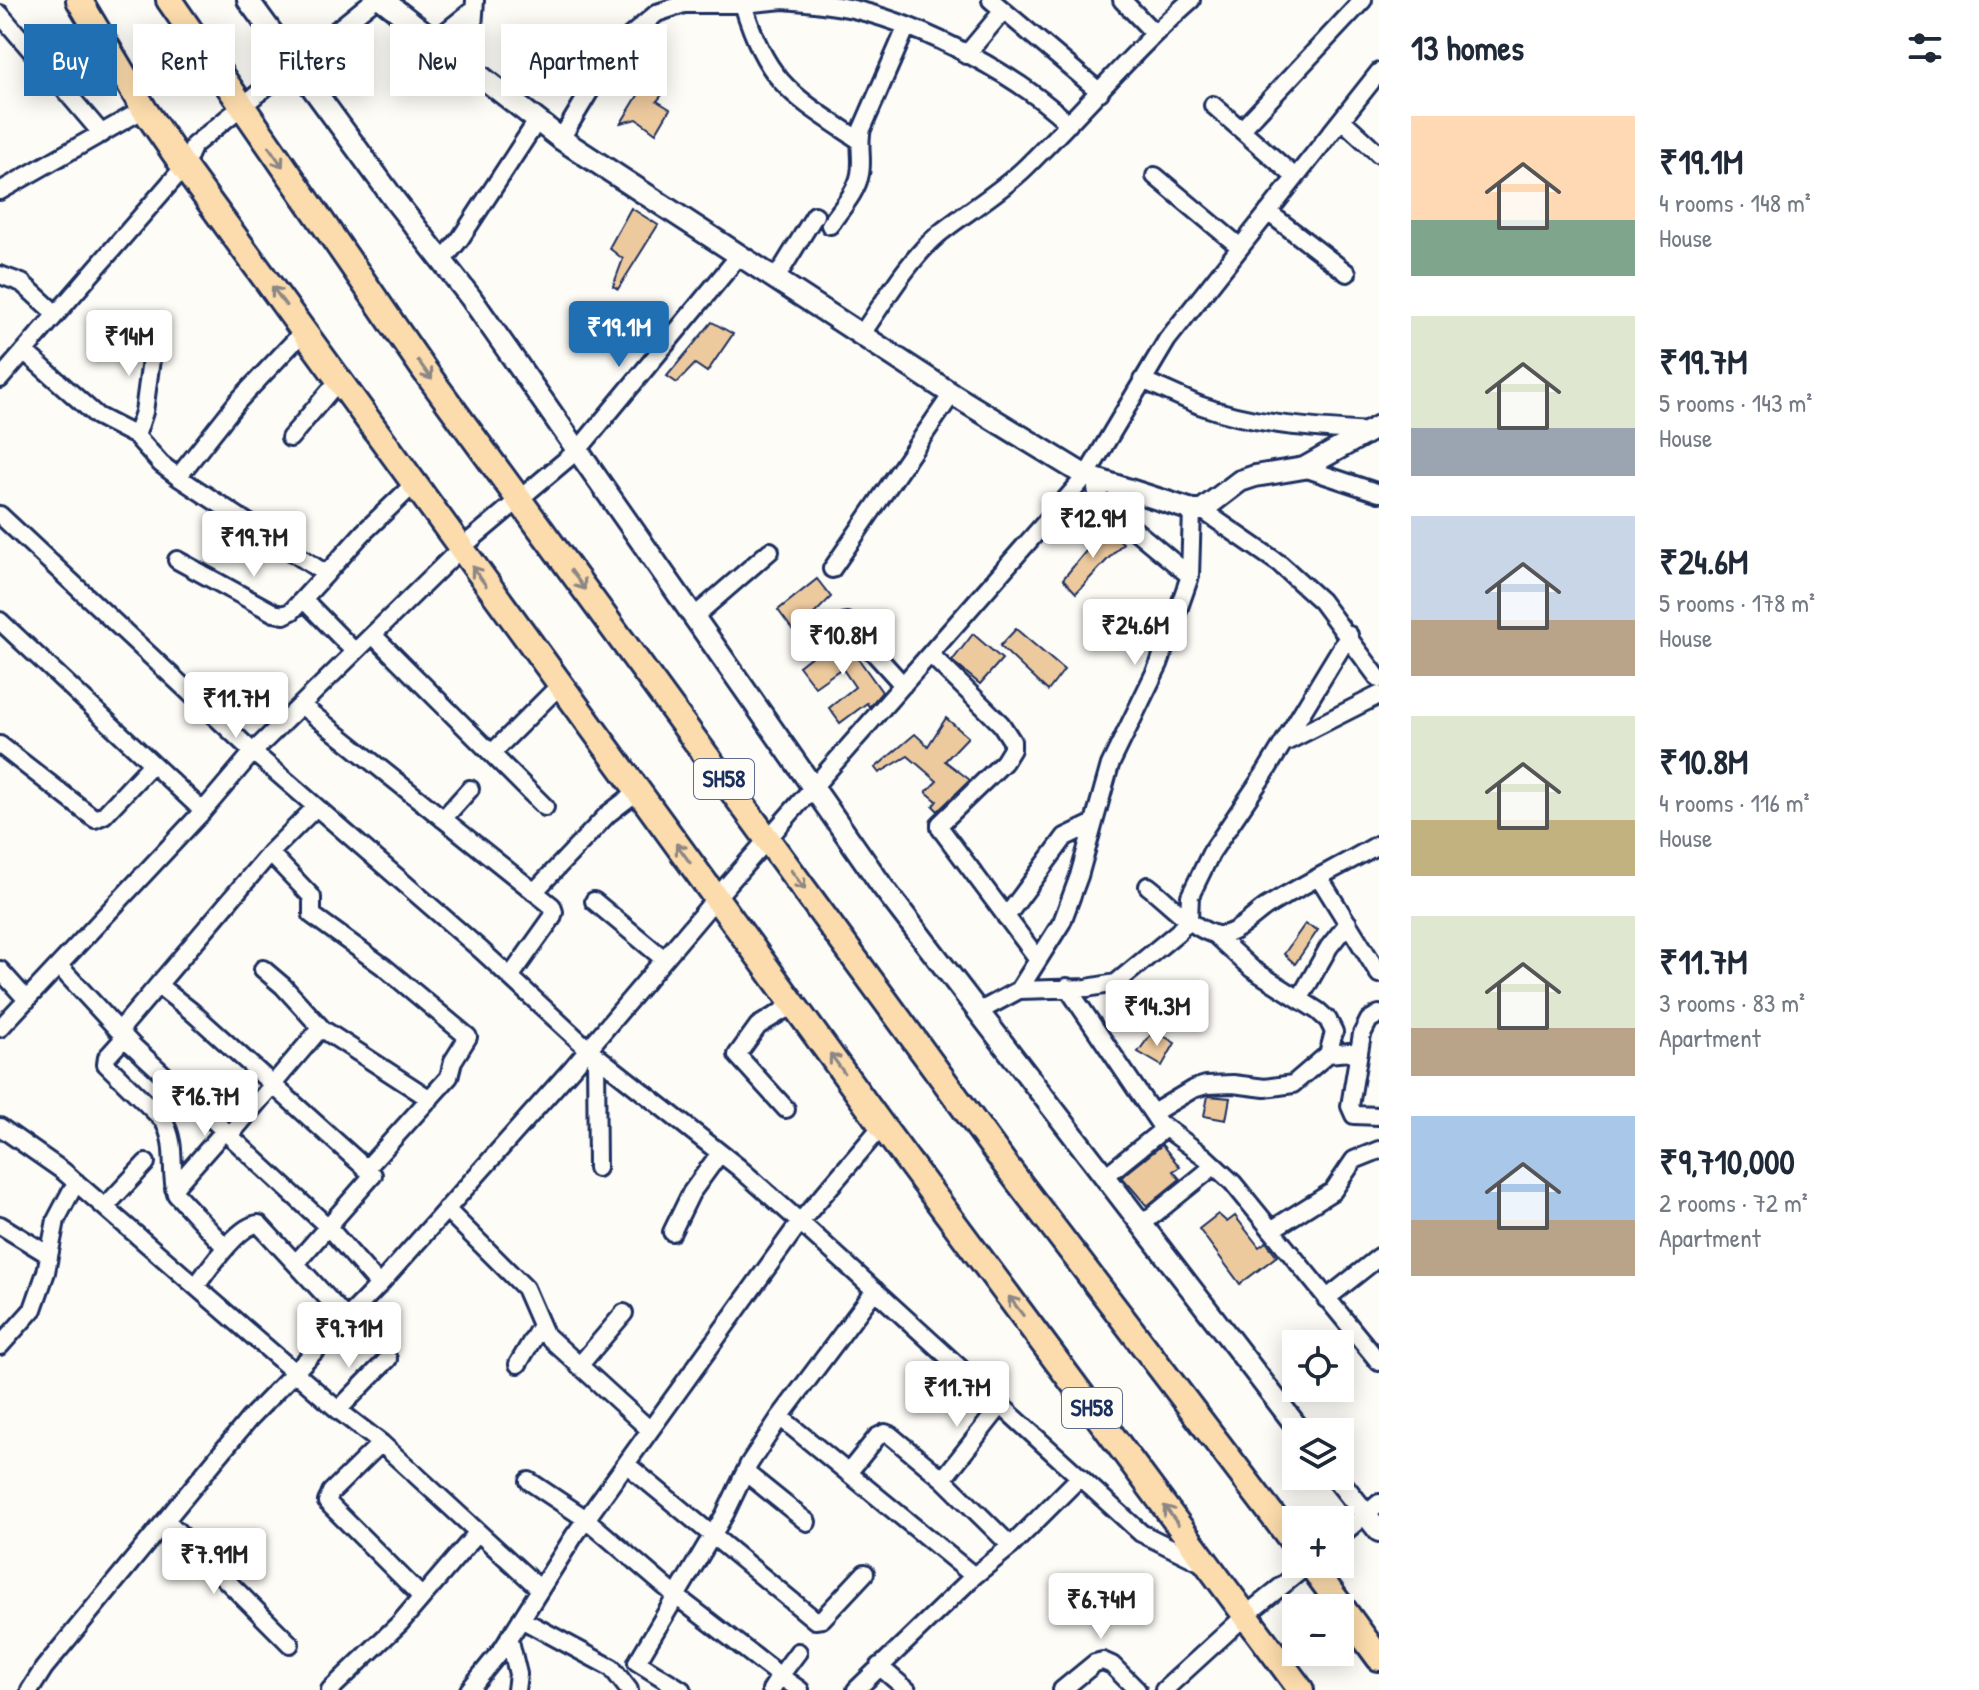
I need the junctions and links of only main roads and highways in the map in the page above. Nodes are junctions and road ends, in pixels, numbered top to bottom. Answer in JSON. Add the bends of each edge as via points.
{"nodes":[{"id":1,"x":79,"y":0,"type":"edge"},
{"id":2,"x":169,"y":0,"type":"edge"},
{"id":3,"x":1282,"y":1528,"type":"edge"},
{"id":4,"x":1319,"y":1578,"type":"edge"},
{"id":5,"x":1379,"y":1658,"type":"edge"},
{"id":6,"x":1301,"y":1690,"type":"edge"}],
"edges":[{"from":6,"to":1,"type":"main road","number":"SH58","one_way":true,"via":[[559,686],[184,167]]},
{"from":2,"to":3,"type":"main road","number":"SH58","one_way":true,"via":[[425,371],[1005,1164]]},
{"from":4,"to":5,"type":"main road"}]}
